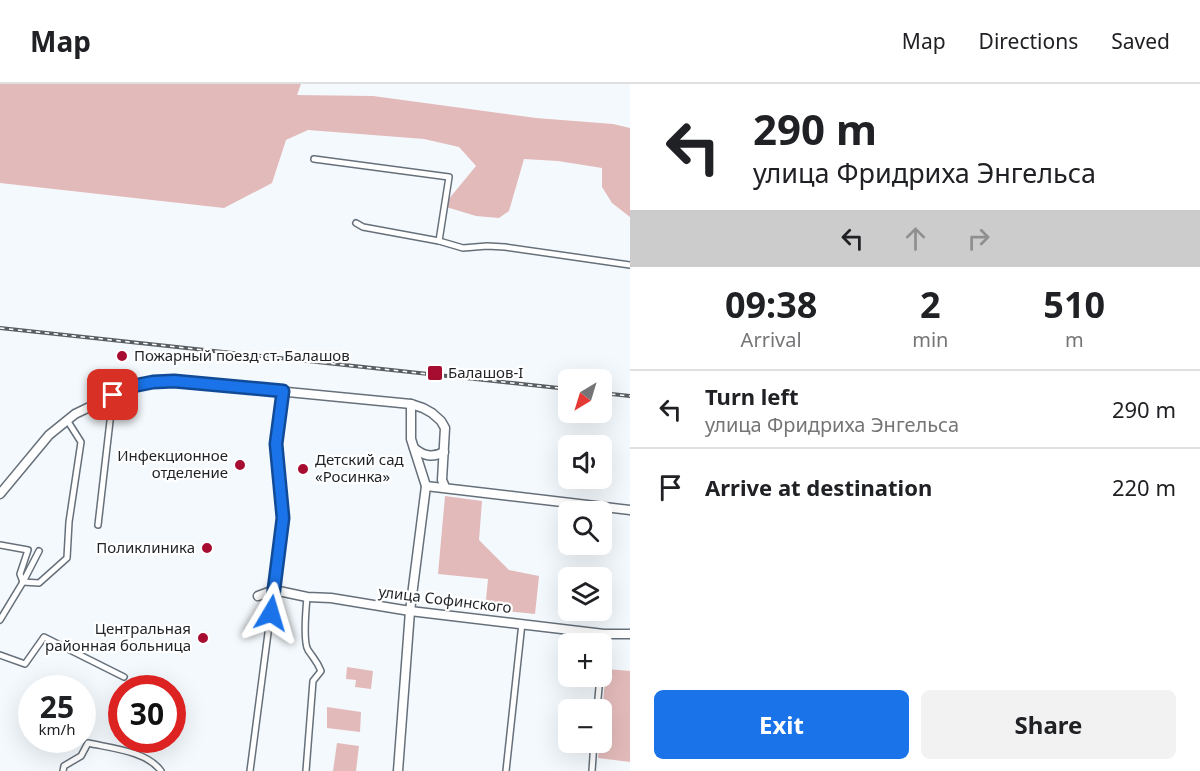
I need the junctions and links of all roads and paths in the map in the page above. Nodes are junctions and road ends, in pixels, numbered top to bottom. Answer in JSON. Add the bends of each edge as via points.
{"nodes":[{"id":1,"x":314,"y":159,"type":"dead end"},
{"id":2,"x":356,"y":223,"type":"dead end"},
{"id":3,"x":439,"y":241,"type":"junction"},
{"id":4,"x":630,"y":266,"type":"edge"},
{"id":5,"x":283,"y":391,"type":"junction"},
{"id":6,"x":113,"y":395,"type":"junction"},
{"id":7,"x":411,"y":404,"type":"junction"},
{"id":8,"x":67,"y":420,"type":"junction"},
{"id":9,"x":414,"y":448,"type":"junction"},
{"id":10,"x":444,"y":452,"type":"junction"},
{"id":11,"x":426,"y":486,"type":"junction"},
{"id":12,"x":445,"y":487,"type":"junction"},
{"id":13,"x":0,"y":494,"type":"edge"},
{"id":14,"x":630,"y":510,"type":"edge"},
{"id":15,"x":98,"y":525,"type":"dead end"},
{"id":16,"x":0,"y":545,"type":"edge"},
{"id":17,"x":39,"y":551,"type":"dead end"},
{"id":18,"x":23,"y":582,"type":"junction"},
{"id":19,"x":274,"y":590,"type":"junction"},
{"id":20,"x":258,"y":596,"type":"dead end"},
{"id":21,"x":307,"y":597,"type":"junction"},
{"id":22,"x":410,"y":611,"type":"junction"},
{"id":23,"x":0,"y":620,"type":"edge"},
{"id":24,"x":522,"y":623,"type":"junction"},
{"id":25,"x":597,"y":633,"type":"edge"},
{"id":26,"x":612,"y":634,"type":"edge"},
{"id":27,"x":630,"y":634,"type":"edge"},
{"id":28,"x":0,"y":655,"type":"edge"},
{"id":29,"x":120,"y":675,"type":"edge"},
{"id":30,"x":593,"y":753,"type":"edge"},
{"id":31,"x":63,"y":771,"type":"edge"},
{"id":32,"x":161,"y":771,"type":"edge"},
{"id":33,"x":250,"y":771,"type":"edge"},
{"id":34,"x":306,"y":771,"type":"edge"},
{"id":35,"x":398,"y":771,"type":"edge"},
{"id":36,"x":506,"y":771,"type":"edge"},
{"id":37,"x":592,"y":771,"type":"edge"}],
"edges":[{"from":1,"to":3,"type":"street","via":[[449,177]]},
{"from":2,"to":3,"type":"street"},
{"from":3,"to":4,"type":"street","via":[[463,248],[505,247]]},
{"from":5,"to":6,"type":"main road","via":[[174,381],[133,386]]},
{"from":5,"to":7,"type":"main road"},
{"from":5,"to":19,"type":"street","via":[[276,444],[283,518]]},
{"from":6,"to":8,"type":"main road"},
{"from":6,"to":15,"type":"street"},
{"from":7,"to":9,"type":"main road"},
{"from":7,"to":10,"type":"main road","via":[[441,421],[445,428]]},
{"from":8,"to":13,"type":"main road","via":[[49,435]]},
{"from":8,"to":18,"type":"street","via":[[81,442],[67,558],[39,583]]},
{"from":9,"to":10,"type":"main road","via":[[434,457]]},
{"from":9,"to":11,"type":"main road"},
{"from":10,"to":12,"type":"main road"},
{"from":11,"to":12,"type":"main road"},
{"from":11,"to":22,"type":"main road"},
{"from":12,"to":14,"type":"main road"},
{"from":16,"to":18,"type":"street","via":[[28,550],[20,574]]},
{"from":17,"to":18,"type":"street"},
{"from":18,"to":23,"type":"street"},
{"from":19,"to":20,"type":"main road"},
{"from":19,"to":21,"type":"main road","name":"улица Софинского"},
{"from":19,"to":33,"type":"street"},
{"from":21,"to":22,"type":"main road","name":"улица Софинского"},
{"from":21,"to":34,"type":"street","via":[[307,649],[321,671],[313,681]]},
{"from":22,"to":24,"type":"main road","name":"улица Софинского"},
{"from":22,"to":35,"type":"main road"},
{"from":24,"to":25,"type":"main road","name":"улица Софинского"},
{"from":24,"to":36,"type":"street"},
{"from":26,"to":27,"type":"main road","name":"улица Софинского"},
{"from":28,"to":29,"type":"street","via":[[26,664],[44,637]]},
{"from":30,"to":37,"type":"street"},
{"from":31,"to":32,"type":"street","via":[[64,766],[81,756],[88,743],[135,754],[156,764]]}]}
